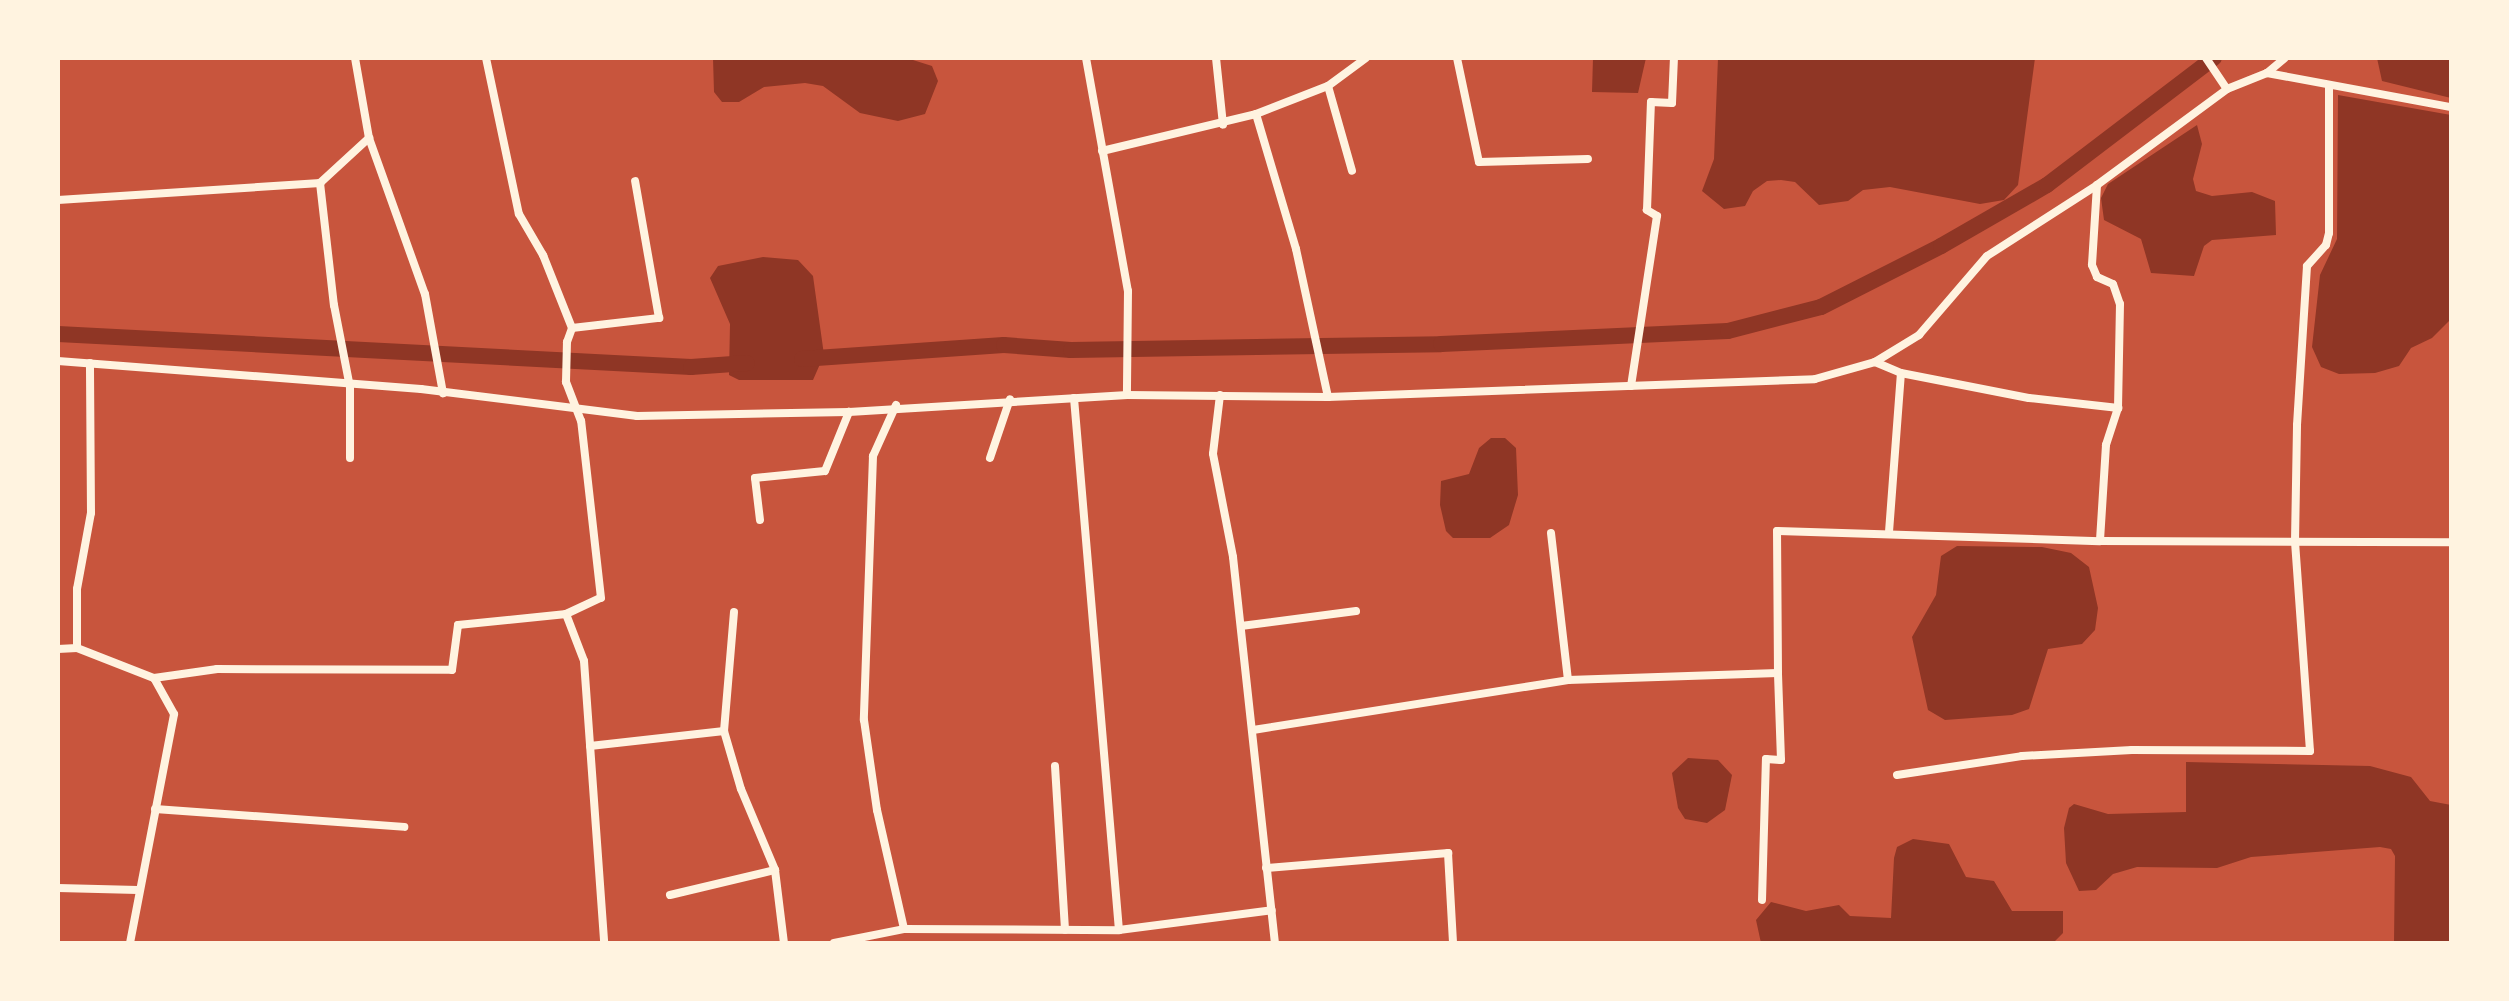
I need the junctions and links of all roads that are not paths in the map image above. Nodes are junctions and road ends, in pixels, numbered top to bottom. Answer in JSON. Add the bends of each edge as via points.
{"nodes":[{"id":1,"x":355,"y":58,"type":"edge"},
{"id":2,"x":486,"y":58,"type":"edge"},
{"id":3,"x":1086,"y":58,"type":"edge"},
{"id":4,"x":1216,"y":58,"type":"edge"},
{"id":5,"x":1366,"y":58,"type":"edge"},
{"id":6,"x":1457,"y":58,"type":"edge"},
{"id":7,"x":1674,"y":58,"type":"edge"},
{"id":8,"x":2206,"y":58,"type":"edge"},
{"id":9,"x":2285,"y":58,"type":"edge"},
{"id":10,"x":2267,"y":73,"type":"junction"},
{"id":11,"x":2329,"y":85,"type":"junction"},
{"id":12,"x":1328,"y":86,"type":"junction"},
{"id":13,"x":2227,"y":89,"type":"junction"},
{"id":14,"x":2451,"y":107,"type":"edge"},
{"id":15,"x":1256,"y":114,"type":"junction"},
{"id":16,"x":1223,"y":125,"type":"junction"},
{"id":17,"x":369,"y":138,"type":"junction"},
{"id":18,"x":1102,"y":151,"type":"junction"},
{"id":19,"x":1588,"y":159,"type":"dead end"},
{"id":20,"x":1352,"y":171,"type":"dead end"},
{"id":21,"x":635,"y":181,"type":"dead end"},
{"id":22,"x":320,"y":183,"type":"junction"},
{"id":23,"x":2097,"y":185,"type":"junction"},
{"id":24,"x":58,"y":200,"type":"edge"},
{"id":25,"x":572,"y":328,"type":"junction"},
{"id":26,"x":58,"y":361,"type":"edge"},
{"id":27,"x":1875,"y":362,"type":"junction"},
{"id":28,"x":90,"y":363,"type":"junction"},
{"id":29,"x":1901,"y":373,"type":"junction"},
{"id":30,"x":1631,"y":386,"type":"junction"},
{"id":31,"x":350,"y":387,"type":"junction"},
{"id":32,"x":443,"y":393,"type":"junction"},
{"id":33,"x":1127,"y":395,"type":"junction"},
{"id":34,"x":1220,"y":395,"type":"junction"},
{"id":35,"x":1328,"y":397,"type":"junction"},
{"id":36,"x":1074,"y":398,"type":"junction"},
{"id":37,"x":1010,"y":399,"type":"junction"},
{"id":38,"x":896,"y":405,"type":"junction"},
{"id":39,"x":2118,"y":408,"type":"junction"},
{"id":40,"x":575,"y":411,"type":"junction"},
{"id":41,"x":849,"y":412,"type":"junction"},
{"id":42,"x":350,"y":458,"type":"dead end"},
{"id":43,"x":990,"y":458,"type":"dead end"},
{"id":44,"x":760,"y":520,"type":"dead end"},
{"id":45,"x":1889,"y":532,"type":"junction"},
{"id":46,"x":1551,"y":533,"type":"dead end"},
{"id":47,"x":2100,"y":541,"type":"junction"},
{"id":48,"x":2295,"y":541,"type":"junction"},
{"id":49,"x":2451,"y":542,"type":"edge"},
{"id":50,"x":1356,"y":611,"type":"dead end"},
{"id":51,"x":734,"y":612,"type":"dead end"},
{"id":52,"x":566,"y":614,"type":"junction"},
{"id":53,"x":1241,"y":626,"type":"junction"},
{"id":54,"x":77,"y":648,"type":"junction"},
{"id":55,"x":58,"y":649,"type":"edge"},
{"id":56,"x":1778,"y":673,"type":"junction"},
{"id":57,"x":154,"y":678,"type":"junction"},
{"id":58,"x":1568,"y":680,"type":"junction"},
{"id":59,"x":1253,"y":730,"type":"junction"},
{"id":60,"x":724,"y":731,"type":"junction"},
{"id":61,"x":590,"y":746,"type":"junction"},
{"id":62,"x":1055,"y":766,"type":"dead end"},
{"id":63,"x":1897,"y":775,"type":"dead end"},
{"id":64,"x":155,"y":809,"type":"junction"},
{"id":65,"x":404,"y":827,"type":"dead end"},
{"id":66,"x":1266,"y":868,"type":"junction"},
{"id":67,"x":775,"y":870,"type":"junction"},
{"id":68,"x":58,"y":888,"type":"edge"},
{"id":69,"x":138,"y":890,"type":"junction"},
{"id":70,"x":670,"y":895,"type":"dead end"},
{"id":71,"x":1762,"y":900,"type":"dead end"},
{"id":72,"x":1272,"y":910,"type":"junction"},
{"id":73,"x":904,"y":929,"type":"junction"},
{"id":74,"x":1065,"y":930,"type":"junction"},
{"id":75,"x":1119,"y":930,"type":"junction"},
{"id":76,"x":130,"y":943,"type":"edge"},
{"id":77,"x":604,"y":943,"type":"edge"},
{"id":78,"x":784,"y":943,"type":"edge"},
{"id":79,"x":834,"y":943,"type":"edge"},
{"id":80,"x":1275,"y":943,"type":"edge"},
{"id":81,"x":1453,"y":943,"type":"edge"}],
"edges":[{"from":1,"to":17,"type":"street"},
{"from":2,"to":25,"type":"street","via":[[519,214],[543,255]]},
{"from":3,"to":18,"type":"street"},
{"from":4,"to":16,"type":"street"},
{"from":5,"to":12,"type":"street"},
{"from":6,"to":19,"type":"street","via":[[1479,162]]},
{"from":7,"to":30,"type":"street","via":[[1672,103],[1651,102],[1647,210],[1657,216]]},
{"from":8,"to":13,"type":"street"},
{"from":9,"to":10,"type":"street"},
{"from":10,"to":11,"type":"street"},
{"from":10,"to":13,"type":"street"},
{"from":11,"to":14,"type":"street"},
{"from":11,"to":48,"type":"street","via":[[2332,194],[2326,245],[2307,266]]},
{"from":12,"to":15,"type":"street"},
{"from":12,"to":20,"type":"street"},
{"from":13,"to":23,"type":"street"},
{"from":15,"to":16,"type":"street"},
{"from":15,"to":35,"type":"street"},
{"from":16,"to":18,"type":"street"},
{"from":17,"to":22,"type":"street"},
{"from":17,"to":32,"type":"street","via":[[430,320]]},
{"from":18,"to":33,"type":"street","via":[[1128,291]]},
{"from":21,"to":25,"type":"street","via":[[659,318]]},
{"from":22,"to":24,"type":"street"},
{"from":22,"to":31,"type":"street"},
{"from":23,"to":27,"type":"street","via":[[1987,256],[1919,335]]},
{"from":23,"to":39,"type":"street","via":[[2092,265],[2097,277],[2113,284],[2120,304]]},
{"from":25,"to":40,"type":"street","via":[[566,382]]},
{"from":26,"to":28,"type":"street"},
{"from":27,"to":29,"type":"street"},
{"from":27,"to":30,"type":"street","via":[[1815,379]]},
{"from":28,"to":31,"type":"street"},
{"from":28,"to":54,"type":"street","via":[[91,513],[77,589]]},
{"from":29,"to":39,"type":"street","via":[[2029,398]]},
{"from":29,"to":45,"type":"street"},
{"from":30,"to":35,"type":"street"},
{"from":31,"to":32,"type":"street"},
{"from":31,"to":42,"type":"street"},
{"from":32,"to":40,"type":"street"},
{"from":33,"to":34,"type":"street"},
{"from":33,"to":36,"type":"street"},
{"from":34,"to":35,"type":"street"},
{"from":34,"to":53,"type":"street","via":[[1213,454]]},
{"from":36,"to":37,"type":"street"},
{"from":36,"to":75,"type":"street"},
{"from":37,"to":38,"type":"street"},
{"from":37,"to":43,"type":"street"},
{"from":38,"to":41,"type":"street"},
{"from":38,"to":73,"type":"street","via":[[873,456],[864,720],[877,810]]},
{"from":39,"to":47,"type":"street","via":[[2106,445]]},
{"from":40,"to":41,"type":"street","via":[[637,416]]},
{"from":40,"to":52,"type":"street","via":[[581,421],[601,598]]},
{"from":41,"to":44,"type":"street","via":[[825,471],[755,478]]},
{"from":45,"to":47,"type":"street"},
{"from":45,"to":56,"type":"street","via":[[1777,531]]},
{"from":46,"to":58,"type":"street"},
{"from":47,"to":48,"type":"street"},
{"from":48,"to":49,"type":"street"},
{"from":48,"to":63,"type":"street","via":[[2310,751],[2132,750],[2022,756]]},
{"from":50,"to":53,"type":"street"},
{"from":51,"to":60,"type":"street"},
{"from":52,"to":57,"type":"street","via":[[458,625],[452,670],[217,669]]},
{"from":52,"to":61,"type":"street","via":[[584,661]]},
{"from":53,"to":59,"type":"street"},
{"from":54,"to":55,"type":"street"},
{"from":54,"to":57,"type":"street"},
{"from":56,"to":58,"type":"street"},
{"from":56,"to":71,"type":"street","via":[[1781,760],[1766,759]]},
{"from":57,"to":64,"type":"street","via":[[174,714]]},
{"from":58,"to":59,"type":"street"},
{"from":59,"to":66,"type":"street"},
{"from":60,"to":61,"type":"street"},
{"from":60,"to":67,"type":"street","via":[[741,789]]},
{"from":61,"to":77,"type":"street"},
{"from":62,"to":74,"type":"street"},
{"from":64,"to":65,"type":"street"},
{"from":64,"to":69,"type":"street"},
{"from":66,"to":72,"type":"street"},
{"from":66,"to":81,"type":"street","via":[[1448,853]]},
{"from":67,"to":70,"type":"street"},
{"from":67,"to":78,"type":"street"},
{"from":68,"to":69,"type":"street"},
{"from":69,"to":76,"type":"street"},
{"from":72,"to":75,"type":"street"},
{"from":72,"to":80,"type":"street"},
{"from":73,"to":74,"type":"street"},
{"from":73,"to":79,"type":"street"},
{"from":74,"to":75,"type":"street"}]}
